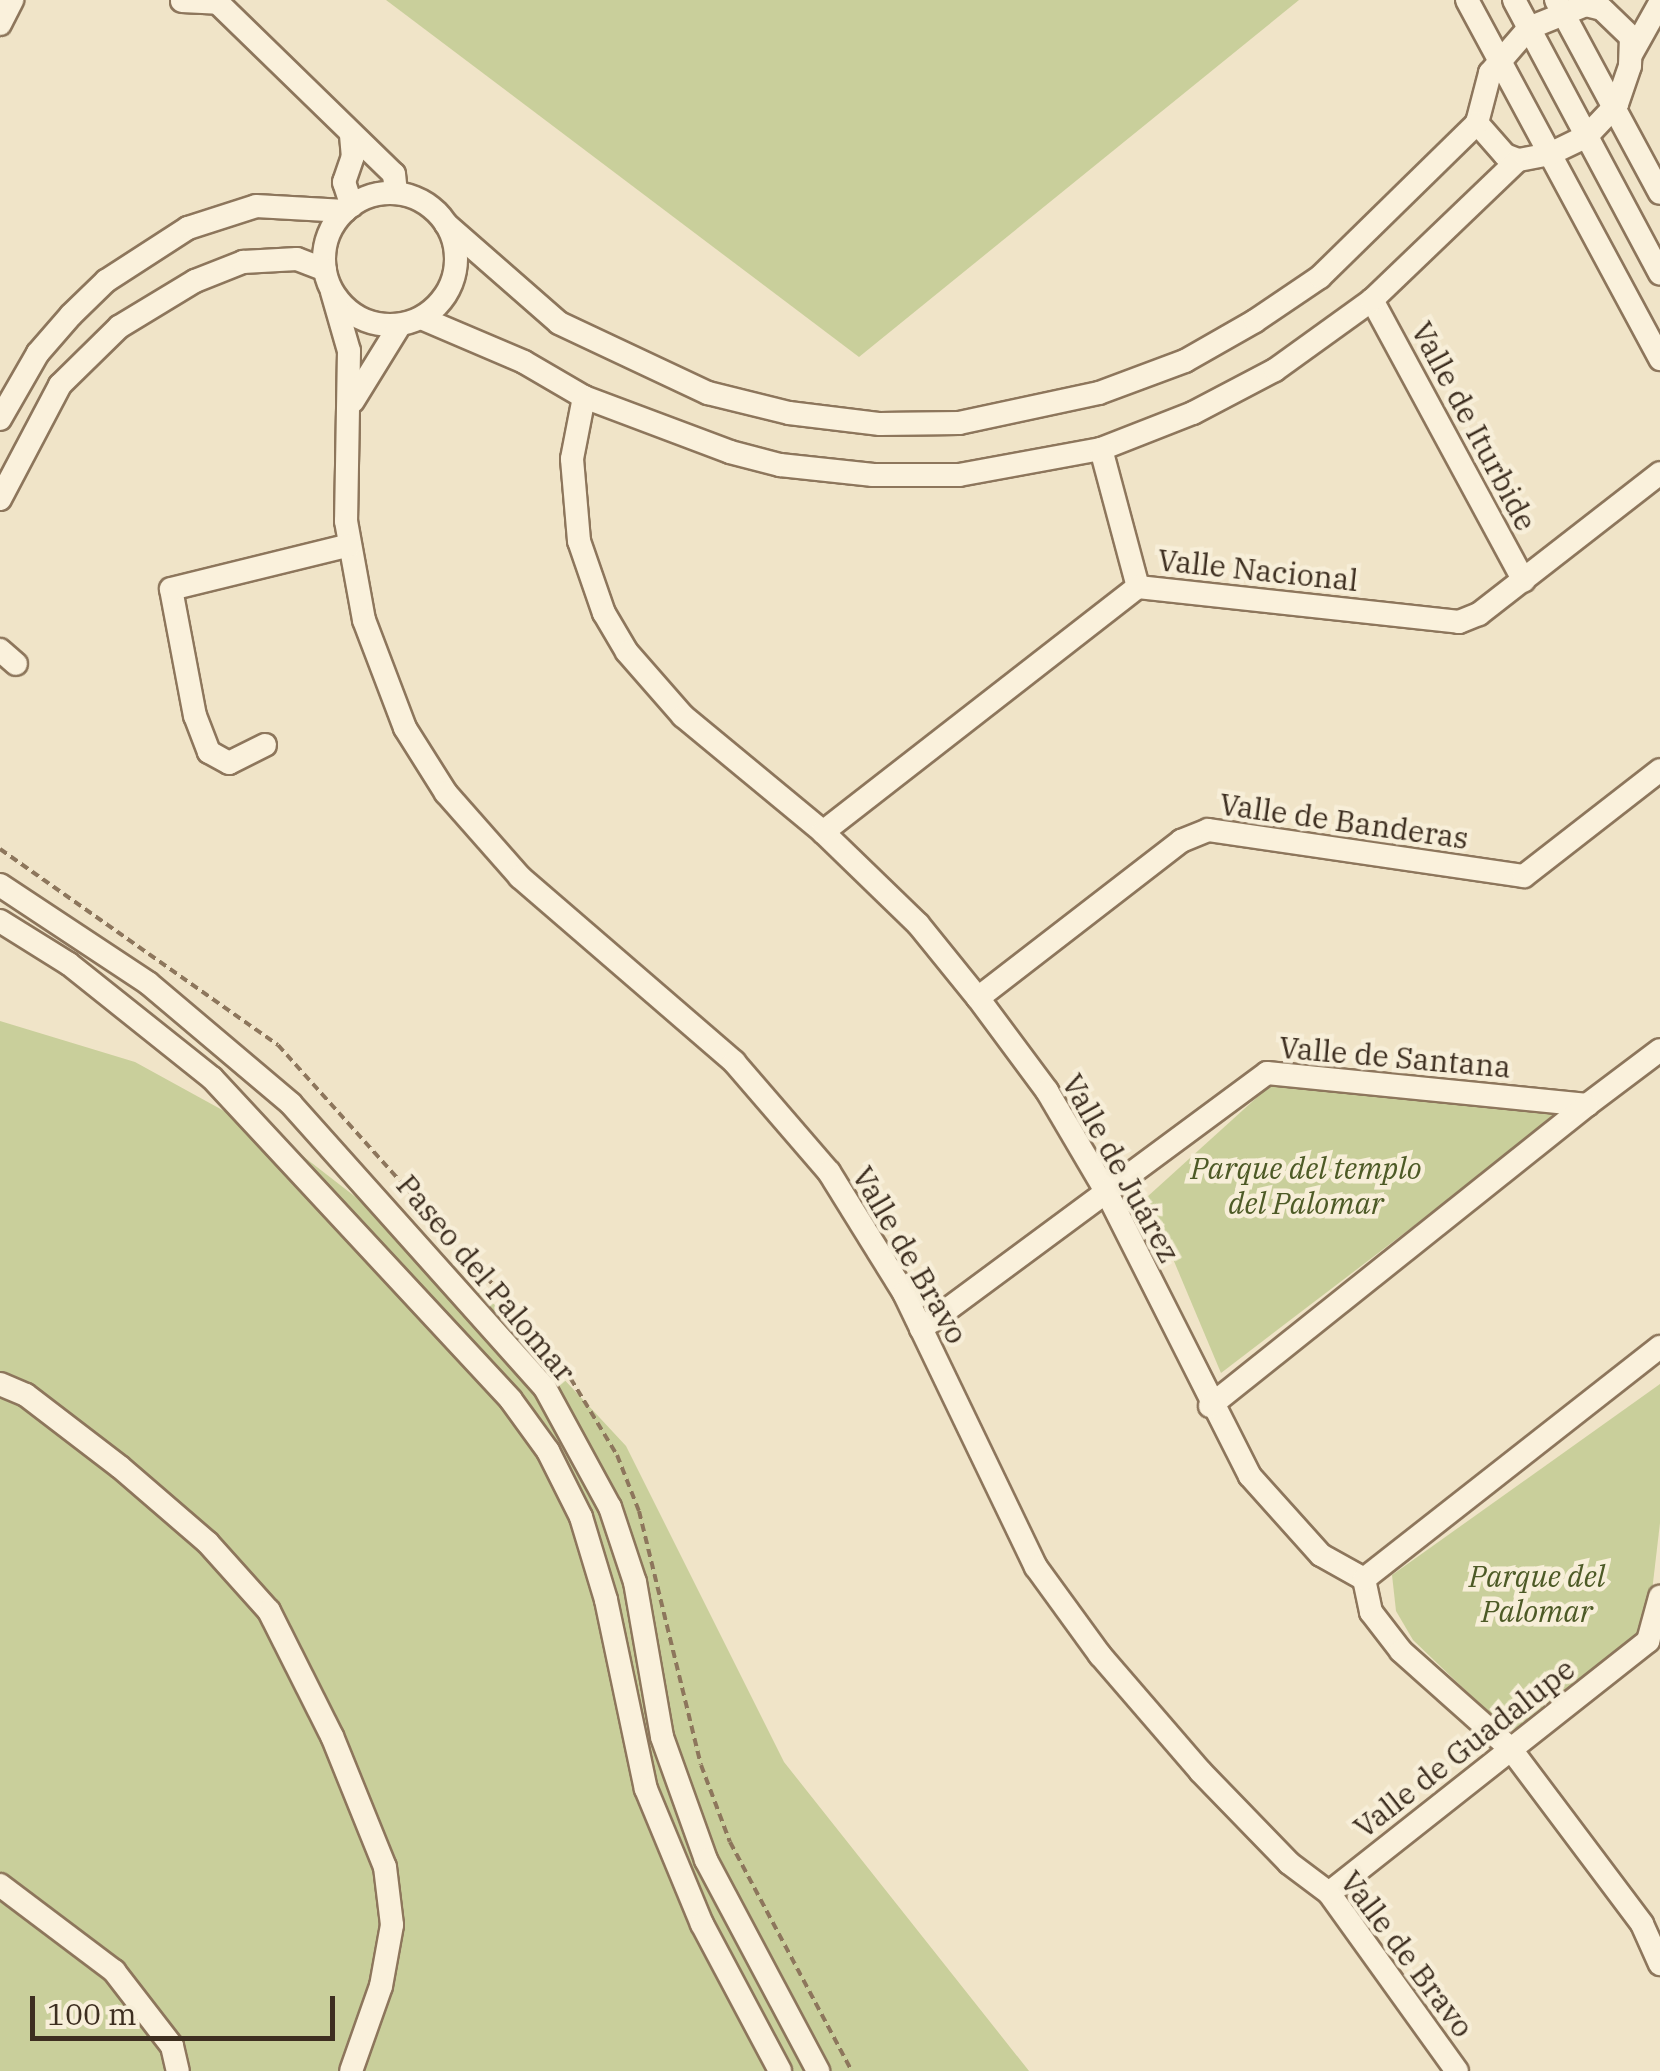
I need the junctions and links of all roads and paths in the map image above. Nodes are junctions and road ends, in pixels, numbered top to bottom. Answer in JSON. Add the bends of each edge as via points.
{"nodes":[{"id":1,"x":12,"y":0,"type":"edge"},
{"id":2,"x":1467,"y":0,"type":"edge"},
{"id":3,"x":1514,"y":0,"type":"edge"},
{"id":4,"x":1612,"y":0,"type":"edge"},
{"id":5,"x":182,"y":1,"type":"edge"},
{"id":6,"x":1588,"y":2,"type":"edge"},
{"id":7,"x":1559,"y":5,"type":"edge"},
{"id":8,"x":1656,"y":7,"type":"edge"},
{"id":9,"x":0,"y":24,"type":"edge"},
{"id":10,"x":1529,"y":28,"type":"junction"},
{"id":11,"x":1632,"y":53,"type":"junction"},
{"id":12,"x":1500,"y":60,"type":"junction"},
{"id":13,"x":1614,"y":108,"type":"junction"},
{"id":14,"x":1477,"y":123,"type":"junction"},
{"id":15,"x":351,"y":135,"type":"junction"},
{"id":16,"x":1586,"y":136,"type":"junction"},
{"id":17,"x":1550,"y":154,"type":"junction"},
{"id":18,"x":1518,"y":160,"type":"junction"},
{"id":19,"x":396,"y":193,"type":"junction"},
{"id":20,"x":1660,"y":193,"type":"edge"},
{"id":21,"x":348,"y":208,"type":"junction"},
{"id":22,"x":446,"y":224,"type":"junction"},
{"id":23,"x":1660,"y":273,"type":"edge"},
{"id":24,"x":328,"y":281,"type":"junction"},
{"id":25,"x":1372,"y":300,"type":"junction"},
{"id":26,"x":411,"y":321,"type":"junction"},
{"id":27,"x":1660,"y":359,"type":"edge"},
{"id":28,"x":584,"y":397,"type":"junction"},
{"id":29,"x":348,"y":414,"type":"junction"},
{"id":30,"x":0,"y":420,"type":"edge"},
{"id":31,"x":1100,"y":449,"type":"junction"},
{"id":32,"x":1660,"y":474,"type":"edge"},
{"id":33,"x":0,"y":499,"type":"edge"},
{"id":34,"x":350,"y":545,"type":"junction"},
{"id":35,"x":1524,"y":581,"type":"junction"},
{"id":36,"x":1138,"y":587,"type":"junction"},
{"id":37,"x":265,"y":745,"type":"dead end"},
{"id":38,"x":1660,"y":770,"type":"edge"},
{"id":39,"x":823,"y":832,"type":"junction"},
{"id":40,"x":0,"y":885,"type":"edge"},
{"id":41,"x":0,"y":920,"type":"edge"},
{"id":42,"x":82,"y":940,"type":"junction"},
{"id":43,"x":69,"y":964,"type":"junction"},
{"id":44,"x":978,"y":998,"type":"junction"},
{"id":45,"x":1660,"y":1050,"type":"edge"},
{"id":46,"x":1587,"y":1105,"type":"junction"},
{"id":47,"x":1106,"y":1191,"type":"junction"},
{"id":48,"x":375,"y":1192,"type":"junction"},
{"id":49,"x":347,"y":1222,"type":"junction"},
{"id":50,"x":922,"y":1329,"type":"junction"},
{"id":51,"x":1660,"y":1346,"type":"edge"},
{"id":52,"x":0,"y":1384,"type":"edge"},
{"id":53,"x":1210,"y":1406,"type":"junction"},
{"id":54,"x":1364,"y":1579,"type":"junction"},
{"id":55,"x":1660,"y":1597,"type":"edge"},
{"id":56,"x":643,"y":1646,"type":"junction"},
{"id":57,"x":615,"y":1651,"type":"junction"},
{"id":58,"x":1510,"y":1748,"type":"junction"},
{"id":59,"x":0,"y":1885,"type":"edge"},
{"id":60,"x":1328,"y":1893,"type":"junction"},
{"id":61,"x":1651,"y":1917,"type":"edge"},
{"id":62,"x":753,"y":1946,"type":"junction"},
{"id":63,"x":724,"y":1964,"type":"junction"},
{"id":64,"x":1660,"y":1964,"type":"edge"},
{"id":65,"x":178,"y":2071,"type":"edge"},
{"id":66,"x":351,"y":2071,"type":"edge"},
{"id":67,"x":780,"y":2071,"type":"edge"},
{"id":68,"x":818,"y":2071,"type":"edge"},
{"id":69,"x":1457,"y":2071,"type":"edge"}],
"edges":[{"from":1,"to":9,"type":"street"},
{"from":2,"to":12,"type":"street"},
{"from":3,"to":10,"type":"street"},
{"from":4,"to":8,"type":"street","via":[[1631,16]]},
{"from":5,"to":15,"type":"street","via":[[218,3]]},
{"from":6,"to":7,"type":"street"},
{"from":6,"to":11,"type":"street","via":[[1622,26]]},
{"from":7,"to":10,"type":"street"},
{"from":7,"to":13,"type":"street"},
{"from":8,"to":11,"type":"street"},
{"from":10,"to":12,"type":"street"},
{"from":10,"to":16,"type":"street"},
{"from":11,"to":13,"type":"street"},
{"from":12,"to":14,"type":"street","via":[[1483,88]]},
{"from":12,"to":17,"type":"street"},
{"from":13,"to":16,"type":"street"},
{"from":13,"to":20,"type":"street"},
{"from":14,"to":18,"type":"street","via":[[1491,146]]},
{"from":14,"to":22,"type":"street","via":[[1320,277],[1238,331],[1186,361],[1099,393],[959,423],[880,424],[708,393],[558,323]]},
{"from":15,"to":19,"type":"street","via":[[394,174]]},
{"from":15,"to":21,"type":"street","via":[[344,182]]},
{"from":16,"to":17,"type":"street"},
{"from":16,"to":23,"type":"street"},
{"from":17,"to":18,"type":"street"},
{"from":17,"to":27,"type":"street"},
{"from":18,"to":25,"type":"street"},
{"from":19,"to":21,"type":"street"},
{"from":19,"to":22,"type":"street","via":[[430,207]]},
{"from":21,"to":24,"type":"street","via":[[325,248]]},
{"from":21,"to":30,"type":"street","via":[[256,206],[188,228],[106,281],[71,315],[38,353]]},
{"from":22,"to":26,"type":"street","via":[[455,255],[450,286]]},
{"from":24,"to":26,"type":"street","via":[[350,312],[374,324]]},
{"from":24,"to":29,"type":"street","name":"Valle de Bravo","via":[[349,352]]},
{"from":24,"to":33,"type":"street","via":[[296,259],[244,262],[196,281],[119,327],[60,385]]},
{"from":25,"to":31,"type":"street","via":[[1275,370],[1193,413]]},
{"from":25,"to":35,"type":"street","name":"Valle de Iturbide"},
{"from":26,"to":28,"type":"street"},
{"from":26,"to":29,"type":"street","name":"Valle de Bravo","via":[[363,375]]},
{"from":28,"to":31,"type":"street","via":[[780,465],[873,475],[959,475]]},
{"from":28,"to":39,"type":"street","name":"Valle de Juárez","via":[[572,459],[573,507],[604,613],[653,687],[682,716]]},
{"from":29,"to":34,"type":"street","name":"Valle de Bravo"},
{"from":31,"to":36,"type":"street"},
{"from":32,"to":35,"type":"street","name":"Valle Nacional"},
{"from":34,"to":37,"type":"street","via":[[171,589],[195,716],[209,752],[229,764]]},
{"from":34,"to":50,"type":"street","name":"Valle de Bravo","via":[[364,620],[388,691],[446,793],[520,877],[662,995],[770,1099],[862,1221]]},
{"from":35,"to":36,"type":"street","name":"Valle Nacional","via":[[1459,622]]},
{"from":36,"to":39,"type":"street","name":"Valle Nacional"},
{"from":38,"to":44,"type":"street","name":"Valle de Banderas","via":[[1524,876],[1208,830],[1181,842]]},
{"from":39,"to":44,"type":"street","name":"Valle de Juárez","via":[[918,924]]},
{"from":40,"to":42,"type":"street","name":"Paseo del Palomar"},
{"from":41,"to":43,"type":"street","name":"Paseo del Palomar"},
{"from":42,"to":43,"type":"street"},
{"from":42,"to":48,"type":"street","name":"Paseo del Palomar","via":[[201,1024]]},
{"from":43,"to":49,"type":"street","name":"Paseo del Palomar","via":[[212,1078]]},
{"from":44,"to":47,"type":"street","name":"Valle de Juárez","via":[[1047,1090]]},
{"from":45,"to":46,"type":"street"},
{"from":46,"to":47,"type":"street","name":"Valle de Santana","via":[[1266,1074]]},
{"from":46,"to":53,"type":"street"},
{"from":47,"to":50,"type":"street","name":"Valle de Santana"},
{"from":47,"to":53,"type":"street","name":"Valle de Juárez"},
{"from":48,"to":49,"type":"street"},
{"from":48,"to":56,"type":"street","name":"Paseo del Palomar","via":[[545,1388],[610,1507],[635,1582]]},
{"from":49,"to":57,"type":"street","name":"Paseo del Palomar","via":[[511,1400],[548,1451],[581,1517]]},
{"from":50,"to":60,"type":"street","name":"Valle de Bravo","via":[[1005,1508],[1068,1611],[1200,1770],[1289,1863]]},
{"from":51,"to":54,"type":"street"},
{"from":52,"to":66,"type":"street","via":[[120,1467],[208,1544],[269,1612],[332,1736],[385,1867],[392,1925],[381,1986]]},
{"from":53,"to":54,"type":"street","name":"Valle de Juárez","via":[[1272,1508],[1321,1555]]},
{"from":54,"to":58,"type":"street","via":[[1372,1612],[1401,1651]]},
{"from":55,"to":58,"type":"street","name":"Valle de Guadalupe","via":[[1648,1641]]},
{"from":56,"to":57,"type":"street"},
{"from":56,"to":62,"type":"street","name":"Paseo del Palomar","via":[[674,1776],[706,1860]]},
{"from":57,"to":63,"type":"street","name":"Paseo del Palomar","via":[[646,1790]]},
{"from":58,"to":60,"type":"street","name":"Valle de Guadalupe"},
{"from":58,"to":61,"type":"street"},
{"from":59,"to":65,"type":"street","via":[[114,1971],[172,2046]]},
{"from":60,"to":69,"type":"street","name":"Valle de Bravo"},
{"from":61,"to":64,"type":"street"},
{"from":62,"to":63,"type":"street"},
{"from":62,"to":68,"type":"street","name":"Paseo del Palomar"},
{"from":63,"to":67,"type":"street","name":"Paseo del Palomar"}]}
